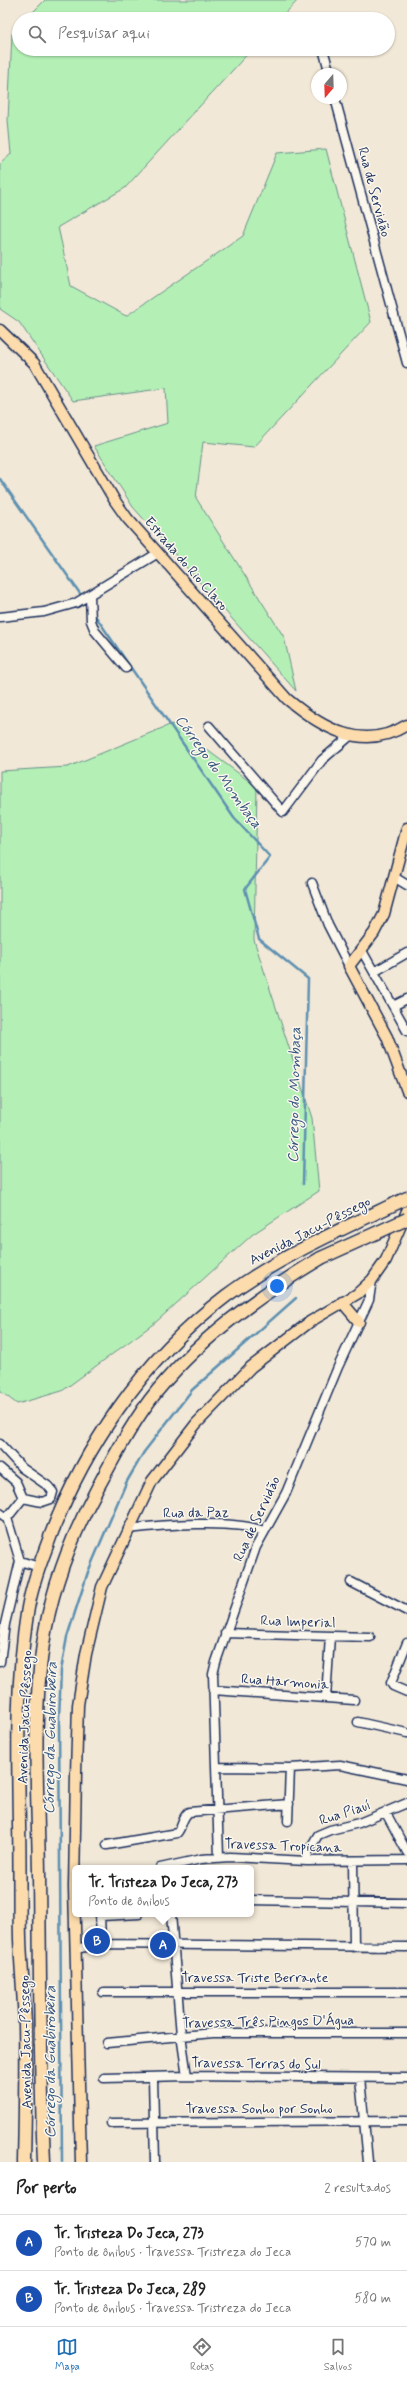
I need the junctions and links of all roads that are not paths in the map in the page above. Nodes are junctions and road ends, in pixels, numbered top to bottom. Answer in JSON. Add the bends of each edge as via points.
{"nodes":[{"id":1,"x":325,"y":56,"type":"edge"},
{"id":2,"x":328,"y":68,"type":"edge"},
{"id":3,"x":338,"y":104,"type":"edge"},
{"id":4,"x":0,"y":330,"type":"edge"},
{"id":5,"x":407,"y":363,"type":"edge"},
{"id":6,"x":158,"y":553,"type":"junction"},
{"id":7,"x":90,"y":596,"type":"junction"},
{"id":8,"x":0,"y":617,"type":"edge"},
{"id":9,"x":126,"y":668,"type":"dead end"},
{"id":10,"x":209,"y":726,"type":"dead end"},
{"id":11,"x":407,"y":726,"type":"edge"},
{"id":12,"x":350,"y":736,"type":"junction"},
{"id":13,"x":407,"y":828,"type":"edge"},
{"id":14,"x":394,"y":877,"type":"junction"},
{"id":15,"x":312,"y":884,"type":"dead end"},
{"id":16,"x":407,"y":885,"type":"edge"},
{"id":17,"x":361,"y":949,"type":"junction"},
{"id":18,"x":407,"y":953,"type":"edge"},
{"id":19,"x":349,"y":966,"type":"junction"},
{"id":20,"x":374,"y":972,"type":"junction"},
{"id":21,"x":407,"y":999,"type":"edge"},
{"id":22,"x":393,"y":1006,"type":"junction"},
{"id":23,"x":407,"y":1031,"type":"edge"},
{"id":24,"x":407,"y":1091,"type":"edge"},
{"id":25,"x":407,"y":1198,"type":"edge"},
{"id":26,"x":407,"y":1211,"type":"edge"},
{"id":27,"x":407,"y":1219,"type":"edge"},
{"id":28,"x":372,"y":1280,"type":"junction"},
{"id":29,"x":342,"y":1302,"type":"junction"},
{"id":30,"x":359,"y":1322,"type":"junction"},
{"id":31,"x":0,"y":1444,"type":"edge"},
{"id":32,"x":0,"y":1468,"type":"edge"},
{"id":33,"x":23,"y":1498,"type":"junction"},
{"id":34,"x":0,"y":1513,"type":"edge"},
{"id":35,"x":7,"y":1518,"type":"junction"},
{"id":36,"x":128,"y":1529,"type":"junction"},
{"id":37,"x":264,"y":1531,"type":"junction"},
{"id":38,"x":20,"y":1561,"type":"junction"},
{"id":39,"x":39,"y":1567,"type":"junction"},
{"id":40,"x":351,"y":1582,"type":"dead end"},
{"id":41,"x":407,"y":1611,"type":"edge"},
{"id":42,"x":3,"y":1624,"type":"edge"},
{"id":43,"x":225,"y":1633,"type":"junction"},
{"id":44,"x":330,"y":1636,"type":"junction"},
{"id":45,"x":370,"y":1637,"type":"dead end"},
{"id":46,"x":407,"y":1643,"type":"edge"},
{"id":47,"x":0,"y":1662,"type":"edge"},
{"id":48,"x":213,"y":1690,"type":"junction"},
{"id":49,"x":407,"y":1692,"type":"edge"},
{"id":50,"x":326,"y":1698,"type":"junction"},
{"id":51,"x":354,"y":1700,"type":"dead end"},
{"id":52,"x":358,"y":1722,"type":"dead end"},
{"id":53,"x":407,"y":1733,"type":"edge"},
{"id":54,"x":216,"y":1767,"type":"junction"},
{"id":55,"x":290,"y":1768,"type":"junction"},
{"id":56,"x":407,"y":1779,"type":"edge"},
{"id":57,"x":407,"y":1803,"type":"edge"},
{"id":58,"x":289,"y":1804,"type":"junction"},
{"id":59,"x":216,"y":1811,"type":"junction"},
{"id":60,"x":386,"y":1813,"type":"junction"},
{"id":61,"x":288,"y":1821,"type":"dead end"},
{"id":62,"x":107,"y":1845,"type":"dead end"},
{"id":63,"x":407,"y":1852,"type":"edge"},
{"id":64,"x":218,"y":1857,"type":"junction"},
{"id":65,"x":407,"y":1860,"type":"edge"},
{"id":66,"x":307,"y":1861,"type":"junction"},
{"id":67,"x":353,"y":1861,"type":"junction"},
{"id":68,"x":75,"y":1865,"type":"edge"},
{"id":69,"x":176,"y":1865,"type":"edge"},
{"id":70,"x":254,"y":1900,"type":"edge"},
{"id":71,"x":353,"y":1902,"type":"junction"},
{"id":72,"x":407,"y":1903,"type":"edge"},
{"id":73,"x":75,"y":1917,"type":"edge"},
{"id":74,"x":101,"y":1917,"type":"edge"},
{"id":75,"x":171,"y":1917,"type":"edge"},
{"id":76,"x":101,"y":1944,"type":"junction"},
{"id":77,"x":174,"y":1946,"type":"junction"},
{"id":78,"x":354,"y":1947,"type":"junction"},
{"id":79,"x":407,"y":1947,"type":"edge"},
{"id":80,"x":75,"y":1949,"type":"junction"},
{"id":81,"x":178,"y":1991,"type":"junction"},
{"id":82,"x":103,"y":1992,"type":"dead end"},
{"id":83,"x":407,"y":1992,"type":"edge"},
{"id":84,"x":407,"y":2034,"type":"edge"},
{"id":85,"x":181,"y":2035,"type":"junction"},
{"id":86,"x":107,"y":2043,"type":"dead end"},
{"id":87,"x":187,"y":2076,"type":"junction"},
{"id":88,"x":104,"y":2078,"type":"dead end"},
{"id":89,"x":153,"y":2078,"type":"junction"},
{"id":90,"x":360,"y":2078,"type":"junction"},
{"id":91,"x":407,"y":2078,"type":"edge"},
{"id":92,"x":407,"y":2121,"type":"edge"},
{"id":93,"x":154,"y":2122,"type":"junction"},
{"id":94,"x":112,"y":2123,"type":"dead end"},
{"id":95,"x":364,"y":2123,"type":"junction"},
{"id":96,"x":24,"y":2162,"type":"edge"},
{"id":97,"x":44,"y":2162,"type":"edge"},
{"id":98,"x":81,"y":2162,"type":"edge"},
{"id":99,"x":155,"y":2162,"type":"edge"},
{"id":100,"x":368,"y":2162,"type":"edge"}],
"edges":[{"from":1,"to":2,"type":"street"},
{"from":3,"to":5,"type":"street","name":"Rua de Servidão"},
{"from":4,"to":6,"type":"main road","name":"Estrada do Rio Claro","via":[[34,363],[115,501]]},
{"from":6,"to":7,"type":"street"},
{"from":6,"to":12,"type":"main road","name":"Estrada do Rio Claro","via":[[287,699],[304,714]]},
{"from":7,"to":8,"type":"street","via":[[76,603],[44,612]]},
{"from":7,"to":9,"type":"street","via":[[90,621],[95,631]]},
{"from":10,"to":12,"type":"street","via":[[283,812],[322,760]]},
{"from":11,"to":12,"type":"main road","name":"Estrada do Rio Claro","via":[[388,736]]},
{"from":13,"to":14,"type":"main road"},
{"from":14,"to":16,"type":"street"},
{"from":14,"to":17,"type":"main road","via":[[379,925]]},
{"from":15,"to":19,"type":"street","via":[[328,925]]},
{"from":17,"to":19,"type":"main road"},
{"from":17,"to":20,"type":"street"},
{"from":18,"to":20,"type":"street"},
{"from":19,"to":24,"type":"main road","via":[[387,1037]]},
{"from":20,"to":22,"type":"street"},
{"from":21,"to":22,"type":"street"},
{"from":22,"to":23,"type":"street"},
{"from":25,"to":39,"type":"highway","name":"Avenida Jacu-Pêssego","via":[[315,1242],[261,1272],[192,1324],[158,1358],[126,1398],[76,1477],[57,1516]]},
{"from":26,"to":28,"type":"main road","name":"Rua de Servidão","via":[[386,1260]]},
{"from":27,"to":97,"type":"highway","name":"Avenida Jacu-Pêssego","bridge":true,"via":[[321,1258],[284,1281],[240,1312],[188,1359],[151,1399],[120,1446],[87,1508],[61,1567],[43,1644],[38,1703]]},
{"from":28,"to":29,"type":"main road","via":[[357,1294]]},
{"from":28,"to":30,"type":"street","name":"Rua de Servidão","via":[[369,1300]]},
{"from":29,"to":30,"type":"main road"},
{"from":29,"to":36,"type":"main road","via":[[251,1367],[196,1424],[152,1481]]},
{"from":30,"to":37,"type":"street","name":"Rua de Servidão","via":[[279,1509]]},
{"from":31,"to":33,"type":"street","via":[[22,1468],[53,1492],[51,1499],[42,1502]]},
{"from":32,"to":33,"type":"street","via":[[16,1482]]},
{"from":33,"to":35,"type":"street"},
{"from":34,"to":35,"type":"street"},
{"from":35,"to":38,"type":"street"},
{"from":36,"to":37,"type":"street","name":"Rua da Paz","via":[[188,1524],[245,1525]]},
{"from":36,"to":68,"type":"main road","via":[[102,1587],[86,1654],[78,1705]]},
{"from":37,"to":43,"type":"street","name":"Rua de Servidão"},
{"from":38,"to":39,"type":"street"},
{"from":38,"to":42,"type":"street"},
{"from":39,"to":96,"type":"highway","name":"Avenida Jacu-Pêssego","via":[[27,1611],[16,1735],[20,1942],[25,2024]]},
{"from":40,"to":41,"type":"street"},
{"from":42,"to":47,"type":"street"},
{"from":43,"to":44,"type":"street","name":"Rua Imperial"},
{"from":43,"to":48,"type":"street","name":"Rua de Servidão","via":[[213,1674]]},
{"from":44,"to":45,"type":"street","name":"Rua Imperial"},
{"from":44,"to":50,"type":"street"},
{"from":46,"to":49,"type":"street","via":[[391,1685]]},
{"from":48,"to":50,"type":"street","name":"Rua Harmonia"},
{"from":48,"to":54,"type":"street","name":"Rua de Servidão"},
{"from":50,"to":51,"type":"street","name":"Rua Harmonia"},
{"from":52,"to":53,"type":"street"},
{"from":54,"to":55,"type":"street"},
{"from":54,"to":59,"type":"street","name":"Rua de Servidão"},
{"from":55,"to":56,"type":"street","via":[[340,1765]]},
{"from":55,"to":58,"type":"street"},
{"from":57,"to":60,"type":"street","name":"Rua Piauí"},
{"from":58,"to":59,"type":"street"},
{"from":58,"to":61,"type":"street"},
{"from":59,"to":62,"type":"street","via":[[188,1812],[178,1833]]},
{"from":59,"to":64,"type":"street","name":"Rua de Servidão"},
{"from":60,"to":63,"type":"street"},
{"from":60,"to":66,"type":"street","name":"Rua Piauí","via":[[318,1835],[308,1852]]},
{"from":64,"to":66,"type":"street","name":"Travessa Tropicana"},
{"from":64,"to":69,"type":"street","name":"Travessa Tropicana"},
{"from":65,"to":67,"type":"street","name":"Travessa Tropicana"},
{"from":66,"to":67,"type":"street","name":"Travessa Tropicana"},
{"from":67,"to":71,"type":"street"},
{"from":70,"to":71,"type":"street"},
{"from":71,"to":72,"type":"street"},
{"from":71,"to":78,"type":"street"},
{"from":73,"to":80,"type":"main road"},
{"from":74,"to":76,"type":"street"},
{"from":75,"to":77,"type":"street"},
{"from":76,"to":77,"type":"street"},
{"from":76,"to":80,"type":"street"},
{"from":77,"to":78,"type":"street"},
{"from":77,"to":81,"type":"street"},
{"from":78,"to":79,"type":"street"},
{"from":80,"to":98,"type":"main road"},
{"from":81,"to":82,"type":"street","name":"Travessa Triste Berrante"},
{"from":81,"to":83,"type":"street","name":"Travessa Triste Berrante"},
{"from":81,"to":85,"type":"street"},
{"from":84,"to":85,"type":"street","name":"Travessa Três Pingos D'Água"},
{"from":85,"to":86,"type":"street","name":"Travessa Três Pingos D'Água","via":[[156,2040]]},
{"from":85,"to":87,"type":"street"},
{"from":87,"to":89,"type":"street","name":"Travessa Terras do Sul"},
{"from":87,"to":90,"type":"street","name":"Travessa Terras do Sul"},
{"from":88,"to":89,"type":"street","name":"Travessa Terras do Sul"},
{"from":89,"to":93,"type":"street"},
{"from":90,"to":91,"type":"street","name":"Travessa Terras do Sul"},
{"from":90,"to":95,"type":"street"},
{"from":92,"to":95,"type":"street","name":"Travessa Sonho por Sonho"},
{"from":93,"to":94,"type":"street","name":"Travessa Sonho por Sonho"},
{"from":93,"to":95,"type":"street","name":"Travessa Sonho por Sonho"},
{"from":93,"to":99,"type":"street"},
{"from":95,"to":100,"type":"street"}]}
